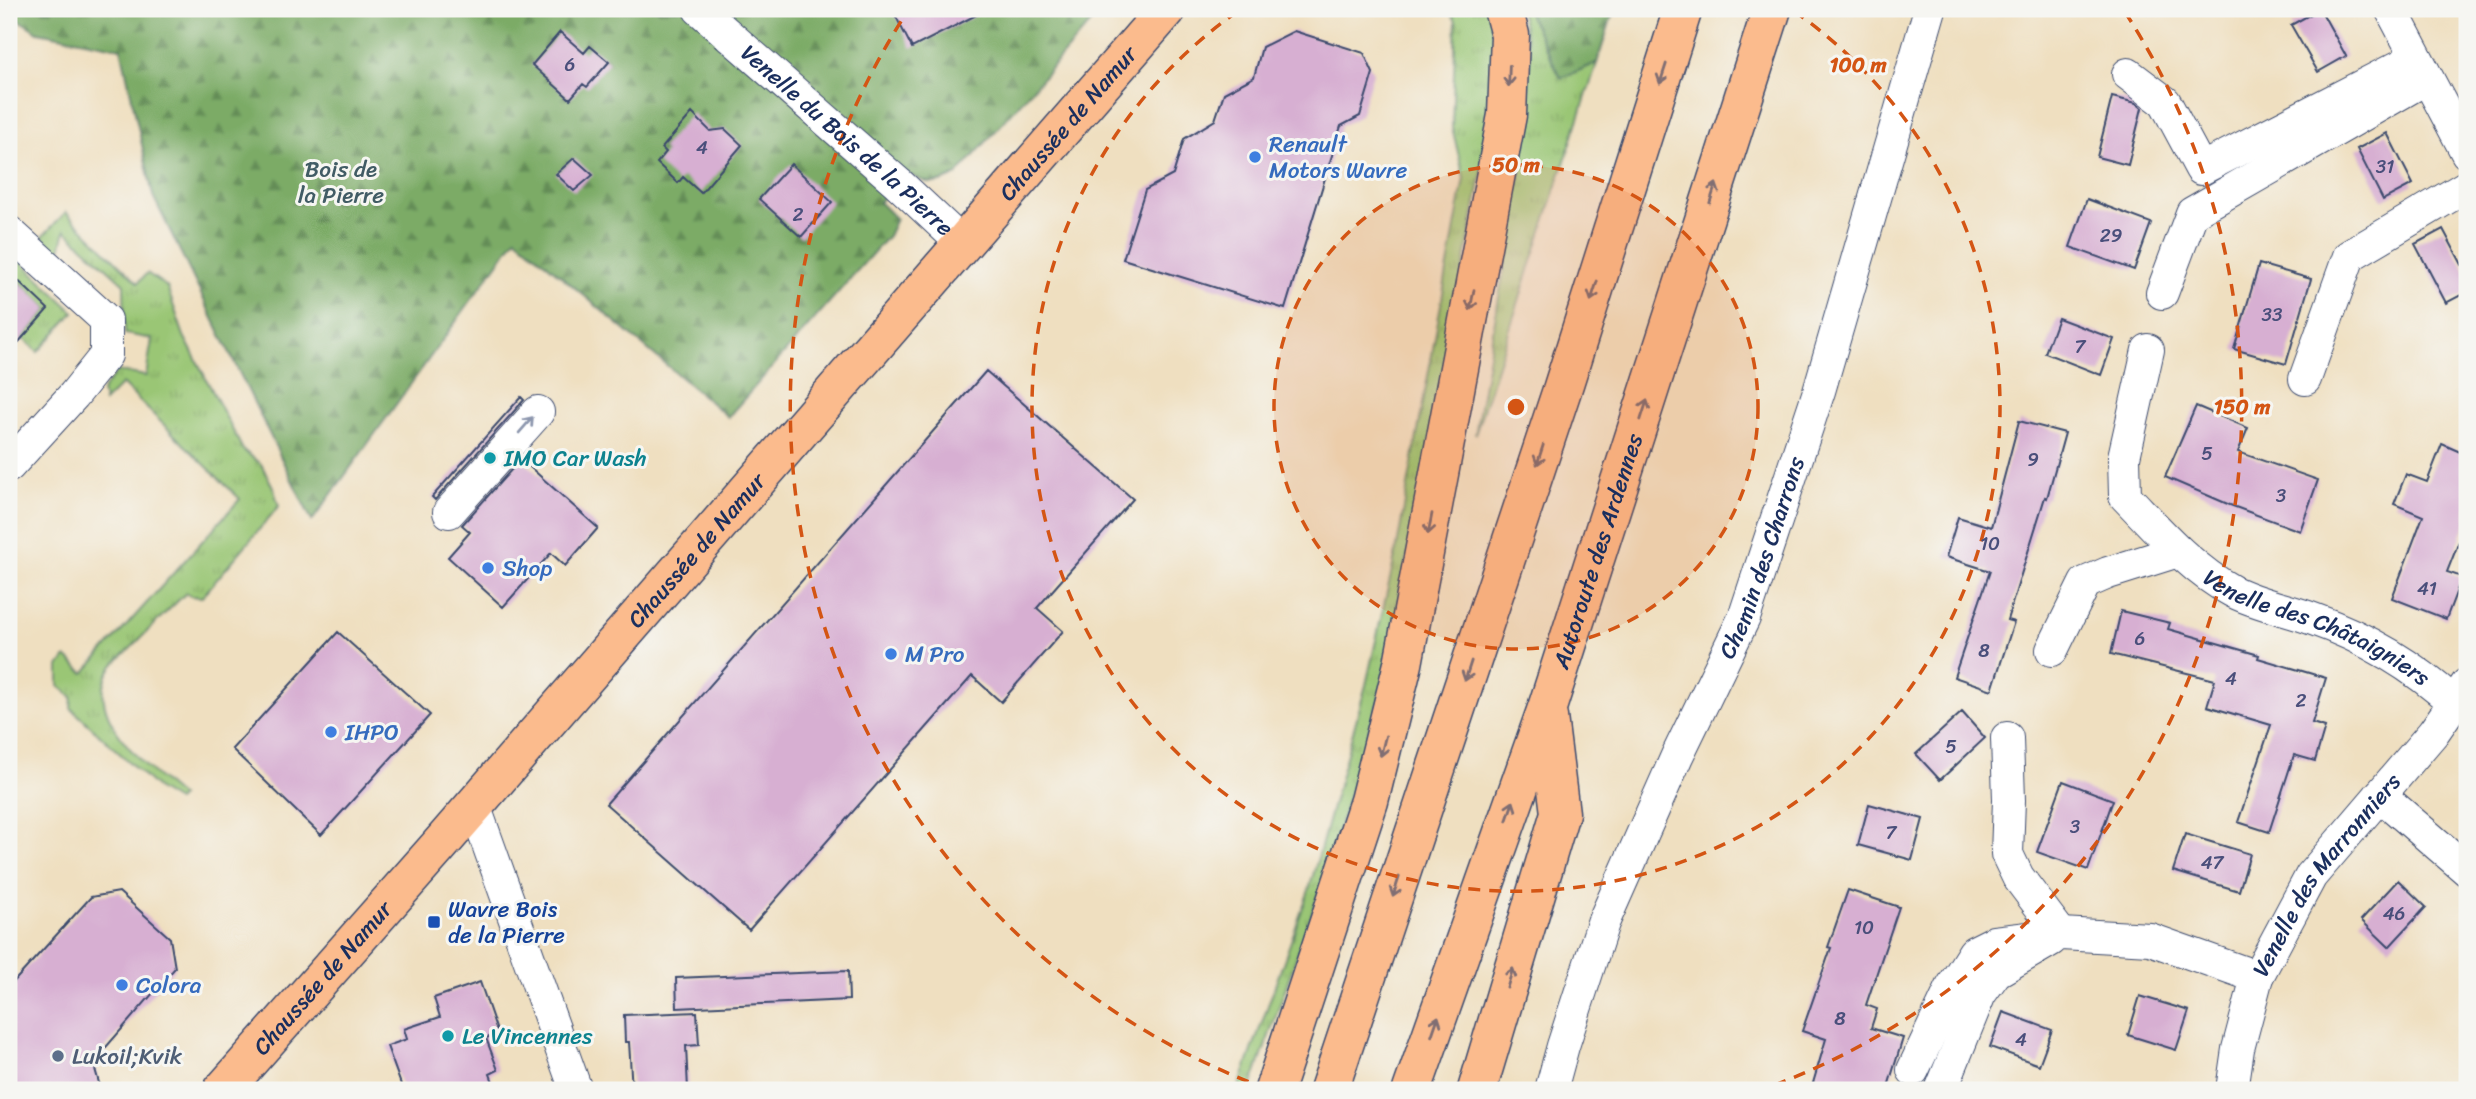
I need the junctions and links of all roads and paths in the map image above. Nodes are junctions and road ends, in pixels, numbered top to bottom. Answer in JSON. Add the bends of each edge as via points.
{"nodes":[{"id":1,"x":699,"y":9,"type":"edge"},
{"id":2,"x":1167,"y":9,"type":"edge"},
{"id":3,"x":1503,"y":9,"type":"edge"},
{"id":4,"x":1684,"y":9,"type":"edge"},
{"id":5,"x":1772,"y":9,"type":"edge"},
{"id":6,"x":1930,"y":9,"type":"edge"},
{"id":7,"x":2391,"y":9,"type":"edge"},
{"id":8,"x":2422,"y":68,"type":"junction"},
{"id":9,"x":2128,"y":74,"type":"dead end"},
{"id":10,"x":2467,"y":153,"type":"edge"},
{"id":11,"x":2467,"y":186,"type":"edge"},
{"id":12,"x":9,"y":232,"type":"edge"},
{"id":13,"x":962,"y":243,"type":"junction"},
{"id":14,"x":2162,"y":293,"type":"dead end"},
{"id":15,"x":2148,"y":349,"type":"dead end"},
{"id":16,"x":2305,"y":379,"type":"dead end"},
{"id":17,"x":538,"y":412,"type":"dead end"},
{"id":18,"x":9,"y":466,"type":"edge"},
{"id":19,"x":449,"y":512,"type":"dead end"},
{"id":20,"x":2178,"y":551,"type":"junction"},
{"id":21,"x":2052,"y":650,"type":"dead end"},
{"id":22,"x":2461,"y":693,"type":"edge"},
{"id":23,"x":1547,"y":708,"type":"junction"},
{"id":24,"x":2007,"y":738,"type":"dead end"},
{"id":25,"x":2380,"y":795,"type":"junction"},
{"id":26,"x":474,"y":805,"type":"junction"},
{"id":27,"x":2467,"y":870,"type":"edge"},
{"id":28,"x":2061,"y":934,"type":"junction"},
{"id":29,"x":2257,"y":977,"type":"junction"},
{"id":30,"x":1913,"y":1070,"type":"dead end"},
{"id":31,"x":223,"y":1090,"type":"edge"},
{"id":32,"x":576,"y":1090,"type":"edge"},
{"id":33,"x":1275,"y":1090,"type":"edge"},
{"id":34,"x":1328,"y":1090,"type":"edge"},
{"id":35,"x":1412,"y":1090,"type":"edge"},
{"id":36,"x":1477,"y":1090,"type":"edge"},
{"id":37,"x":1551,"y":1090,"type":"edge"},
{"id":38,"x":1941,"y":1090,"type":"edge"},
{"id":39,"x":2232,"y":1090,"type":"edge"}],
"edges":[{"from":1,"to":13,"type":"street","name":"Venelle du Bois de la Pierre"},
{"from":2,"to":13,"type":"main road","name":"Chaussée de Namur"},
{"from":3,"to":33,"type":"main road","one_way":true,"via":[[1510,35],[1507,115],[1403,664],[1369,801]]},
{"from":4,"to":34,"type":"main road","one_way":true,"via":[[1558,403]]},
{"from":23,"to":5,"type":"main road","name":"Autoroute des Ardennes","one_way":true},
{"from":6,"to":37,"type":"street","name":"Chemin des Charrons","via":[[1819,391],[1744,618],[1603,923]]},
{"from":7,"to":8,"type":"street"},
{"from":8,"to":9,"type":"street","via":[[2201,169],[2165,102]]},
{"from":8,"to":10,"type":"street"},
{"from":8,"to":14,"type":"street","via":[[2192,213]]},
{"from":11,"to":16,"type":"street","via":[[2349,256]]},
{"from":12,"to":18,"type":"street","via":[[106,320],[106,355]]},
{"from":13,"to":26,"type":"main road","name":"Chaussée de Namur"},
{"from":15,"to":20,"type":"street","name":"Venelle des Châtaigniers","via":[[2124,457],[2125,496]]},
{"from":19,"to":17,"type":"street","one_way":true},
{"from":20,"to":21,"type":"street","via":[[2085,583]]},
{"from":20,"to":22,"type":"street","name":"Venelle des Châtaigniers","via":[[2233,592],[2317,620]]},
{"from":22,"to":25,"type":"street","name":"Venelle des Marronniers"},
{"from":35,"to":23,"type":"main road","name":"Autoroute des Ardennes","one_way":true},
{"from":36,"to":23,"type":"main road","one_way":true,"via":[[1560,813]]},
{"from":24,"to":28,"type":"street","via":[[2007,855]]},
{"from":25,"to":27,"type":"street"},
{"from":25,"to":29,"type":"street","name":"Venelle des Marronniers","via":[[2311,876]]},
{"from":26,"to":31,"type":"main road","name":"Chaussée de Namur"},
{"from":26,"to":32,"type":"street"},
{"from":28,"to":29,"type":"street","via":[[2150,939]]},
{"from":28,"to":30,"type":"street","via":[[1994,942],[1974,953],[1952,987]]},
{"from":28,"to":38,"type":"street","via":[[1996,972],[1980,993]]},
{"from":29,"to":39,"type":"street","name":"Venelle des Marronniers"}]}
